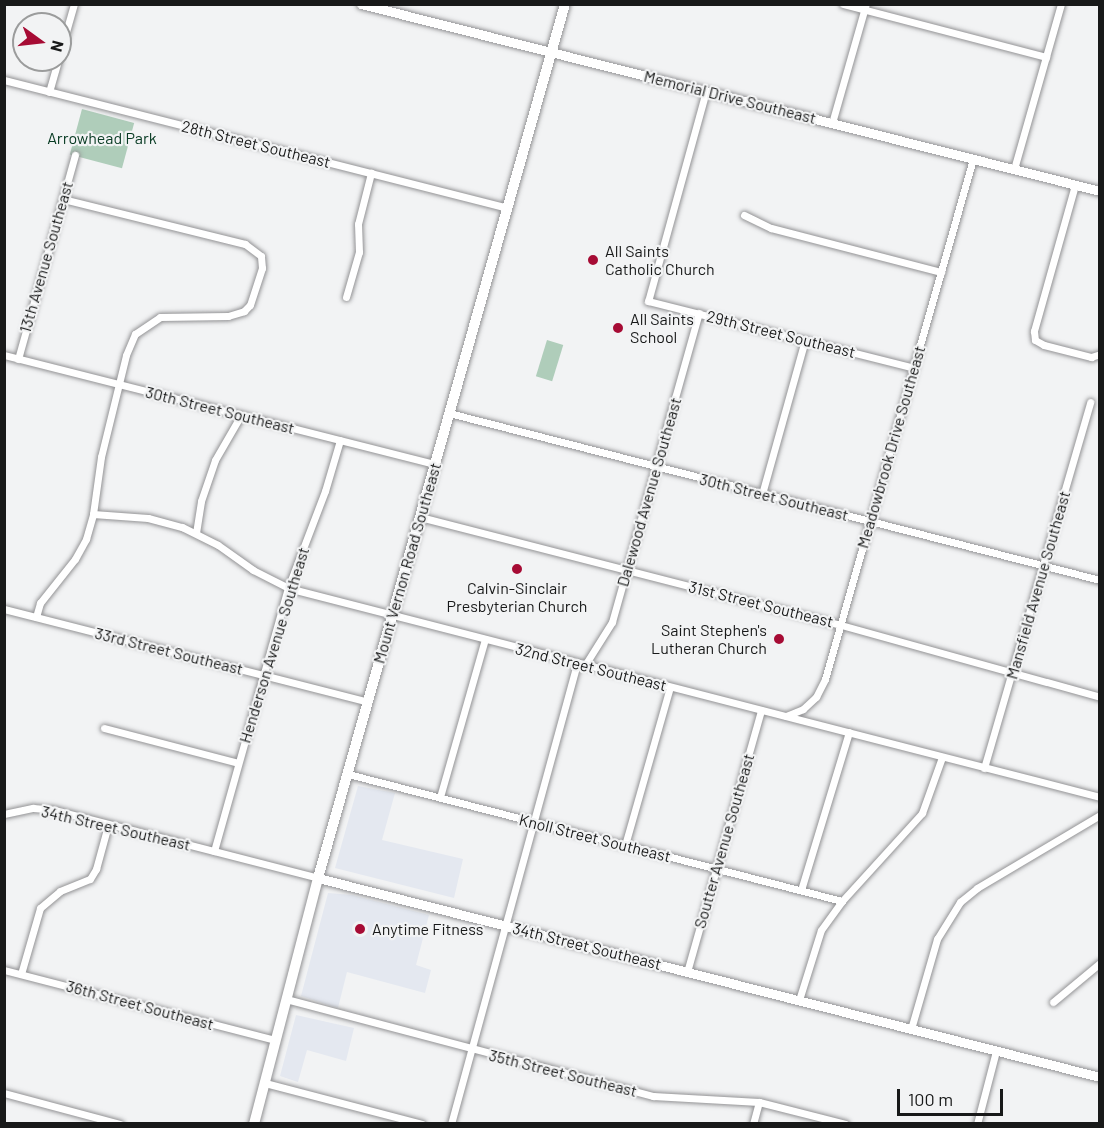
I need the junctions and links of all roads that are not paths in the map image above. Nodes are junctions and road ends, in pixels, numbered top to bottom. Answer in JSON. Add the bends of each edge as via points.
{"nodes":[{"id":1,"x":361,"y":4,"type":"edge"},
{"id":2,"x":565,"y":4,"type":"edge"},
{"id":3,"x":843,"y":4,"type":"edge"},
{"id":4,"x":1061,"y":4,"type":"edge"},
{"id":5,"x":865,"y":7,"type":"edge"},
{"id":6,"x":552,"y":51,"type":"junction"},
{"id":7,"x":1046,"y":57,"type":"junction"},
{"id":8,"x":55,"y":72,"type":"edge"},
{"id":9,"x":4,"y":80,"type":"edge"},
{"id":10,"x":706,"y":91,"type":"junction"},
{"id":11,"x":49,"y":92,"type":"junction"},
{"id":12,"x":832,"y":123,"type":"junction"},
{"id":13,"x":75,"y":155,"type":"dead end"},
{"id":14,"x":973,"y":159,"type":"junction"},
{"id":15,"x":1014,"y":169,"type":"junction"},
{"id":16,"x":371,"y":173,"type":"junction"},
{"id":17,"x":1075,"y":185,"type":"junction"},
{"id":18,"x":1100,"y":191,"type":"edge"},
{"id":19,"x":63,"y":199,"type":"junction"},
{"id":20,"x":508,"y":208,"type":"junction"},
{"id":21,"x":744,"y":215,"type":"dead end"},
{"id":22,"x":941,"y":272,"type":"junction"},
{"id":23,"x":346,"y":297,"type":"dead end"},
{"id":24,"x":699,"y":313,"type":"junction"},
{"id":25,"x":806,"y":340,"type":"junction"},
{"id":26,"x":1100,"y":354,"type":"edge"},
{"id":27,"x":4,"y":355,"type":"edge"},
{"id":28,"x":18,"y":359,"type":"junction"},
{"id":29,"x":914,"y":368,"type":"junction"},
{"id":30,"x":119,"y":384,"type":"junction"},
{"id":31,"x":1090,"y":402,"type":"dead end"},
{"id":32,"x":449,"y":413,"type":"junction"},
{"id":33,"x":241,"y":415,"type":"junction"},
{"id":34,"x":340,"y":440,"type":"junction"},
{"id":35,"x":435,"y":464,"type":"junction"},
{"id":36,"x":657,"y":467,"type":"junction"},
{"id":37,"x":762,"y":494,"type":"junction"},
{"id":38,"x":93,"y":514,"type":"junction"},
{"id":39,"x":420,"y":517,"type":"junction"},
{"id":40,"x":869,"y":522,"type":"junction"},
{"id":41,"x":196,"y":533,"type":"junction"},
{"id":42,"x":1044,"y":566,"type":"junction"},
{"id":43,"x":627,"y":570,"type":"junction"},
{"id":44,"x":1100,"y":580,"type":"edge"},
{"id":45,"x":288,"y":588,"type":"junction"},
{"id":46,"x":4,"y":609,"type":"edge"},
{"id":47,"x":393,"y":615,"type":"junction"},
{"id":48,"x":36,"y":617,"type":"junction"},
{"id":49,"x":841,"y":625,"type":"junction"},
{"id":50,"x":485,"y":639,"type":"junction"},
{"id":51,"x":581,"y":664,"type":"junction"},
{"id":52,"x":1012,"y":675,"type":"junction"},
{"id":53,"x":264,"y":676,"type":"junction"},
{"id":54,"x":670,"y":687,"type":"junction"},
{"id":55,"x":1100,"y":697,"type":"edge"},
{"id":56,"x":368,"y":702,"type":"junction"},
{"id":57,"x":761,"y":710,"type":"junction"},
{"id":58,"x":785,"y":717,"type":"junction"},
{"id":59,"x":104,"y":728,"type":"dead end"},
{"id":60,"x":849,"y":732,"type":"junction"},
{"id":61,"x":942,"y":757,"type":"junction"},
{"id":62,"x":238,"y":763,"type":"junction"},
{"id":63,"x":984,"y":768,"type":"junction"},
{"id":64,"x":348,"y":774,"type":"junction"},
{"id":65,"x":440,"y":797,"type":"junction"},
{"id":66,"x":1100,"y":798,"type":"edge"},
{"id":67,"x":4,"y":814,"type":"edge"},
{"id":68,"x":1100,"y":815,"type":"edge"},
{"id":69,"x":533,"y":822,"type":"junction"},
{"id":70,"x":108,"y":825,"type":"junction"},
{"id":71,"x":626,"y":845,"type":"junction"},
{"id":72,"x":214,"y":851,"type":"junction"},
{"id":73,"x":717,"y":869,"type":"junction"},
{"id":74,"x":318,"y":878,"type":"junction"},
{"id":75,"x":801,"y":890,"type":"junction"},
{"id":76,"x":842,"y":901,"type":"junction"},
{"id":77,"x":504,"y":925,"type":"junction"},
{"id":78,"x":1100,"y":963,"type":"edge"},
{"id":79,"x":4,"y":970,"type":"edge"},
{"id":80,"x":687,"y":972,"type":"junction"},
{"id":81,"x":21,"y":974,"type":"junction"},
{"id":82,"x":286,"y":999,"type":"junction"},
{"id":83,"x":799,"y":1000,"type":"junction"},
{"id":84,"x":1053,"y":1002,"type":"dead end"},
{"id":85,"x":911,"y":1029,"type":"junction"},
{"id":86,"x":275,"y":1040,"type":"junction"},
{"id":87,"x":471,"y":1049,"type":"junction"},
{"id":88,"x":996,"y":1051,"type":"junction"},
{"id":89,"x":1100,"y":1077,"type":"edge"},
{"id":90,"x":265,"y":1083,"type":"junction"},
{"id":91,"x":4,"y":1093,"type":"edge"},
{"id":92,"x":759,"y":1102,"type":"junction"},
{"id":93,"x":120,"y":1124,"type":"edge"},
{"id":94,"x":254,"y":1124,"type":"edge"},
{"id":95,"x":422,"y":1124,"type":"edge"},
{"id":96,"x":452,"y":1124,"type":"edge"},
{"id":97,"x":753,"y":1124,"type":"edge"},
{"id":98,"x":844,"y":1124,"type":"edge"},
{"id":99,"x":977,"y":1124,"type":"edge"}],
"edges":[{"from":1,"to":6,"type":"street","name":"Memorial Drive Southeast"},
{"from":2,"to":6,"type":"main road","name":"Mount Vernon Road Southeast"},
{"from":3,"to":5,"type":"street"},
{"from":4,"to":7,"type":"street"},
{"from":5,"to":7,"type":"street"},
{"from":5,"to":12,"type":"street"},
{"from":6,"to":10,"type":"street","name":"Memorial Drive Southeast"},
{"from":6,"to":20,"type":"main road","name":"Mount Vernon Road Southeast"},
{"from":7,"to":15,"type":"street"},
{"from":8,"to":11,"type":"street"},
{"from":9,"to":11,"type":"street","name":"28th Street Southeast"},
{"from":10,"to":12,"type":"street","name":"Memorial Drive Southeast"},
{"from":10,"to":24,"type":"street","name":"29th Street Southeast","via":[[648,301]]},
{"from":11,"to":16,"type":"street","name":"28th Street Southeast"},
{"from":12,"to":14,"type":"street","name":"Memorial Drive Southeast"},
{"from":13,"to":19,"type":"street","name":"13th Avenue Southeast"},
{"from":14,"to":15,"type":"street","name":"Memorial Drive Southeast"},
{"from":14,"to":22,"type":"street","name":"Meadowbrook Drive Southeast"},
{"from":15,"to":17,"type":"street","name":"Memorial Drive Southeast"},
{"from":16,"to":20,"type":"street","name":"28th Street Southeast"},
{"from":16,"to":23,"type":"street","via":[[358,224],[359,252]]},
{"from":17,"to":18,"type":"street","name":"Memorial Drive Southeast"},
{"from":17,"to":26,"type":"street","via":[[1034,331],[1035,340],[1091,357]]},
{"from":19,"to":28,"type":"street","name":"13th Avenue Southeast"},
{"from":19,"to":30,"type":"street","via":[[245,244],[261,256],[262,268],[250,305],[244,311],[228,316],[172,315],[151,321],[135,334]]},
{"from":20,"to":32,"type":"main road","name":"Mount Vernon Road Southeast"},
{"from":21,"to":22,"type":"street","via":[[771,228]]},
{"from":22,"to":29,"type":"street","name":"Meadowbrook Drive Southeast"},
{"from":24,"to":25,"type":"street","name":"29th Street Southeast"},
{"from":24,"to":36,"type":"street","name":"Dalewood Avenue Southeast"},
{"from":25,"to":29,"type":"street","name":"29th Street Southeast"},
{"from":25,"to":37,"type":"street"},
{"from":27,"to":28,"type":"street","name":"30th Street Southeast"},
{"from":28,"to":30,"type":"street","name":"30th Street Southeast"},
{"from":29,"to":40,"type":"street","name":"Meadowbrook Drive Southeast"},
{"from":30,"to":33,"type":"street","name":"30th Street Southeast"},
{"from":30,"to":38,"type":"street","via":[[101,457]]},
{"from":31,"to":42,"type":"street","name":"Mansfield Avenue Southeast"},
{"from":32,"to":35,"type":"main road","name":"Mount Vernon Road Southeast"},
{"from":32,"to":36,"type":"street","name":"30th Street Southeast"},
{"from":33,"to":34,"type":"street","name":"30th Street Southeast"},
{"from":33,"to":41,"type":"street","via":[[215,460],[201,501]]},
{"from":34,"to":35,"type":"street","name":"30th Street Southeast"},
{"from":34,"to":45,"type":"street","name":"Henderson Avenue Southeast"},
{"from":35,"to":39,"type":"main road","name":"Mount Vernon Road Southeast"},
{"from":36,"to":37,"type":"street","name":"30th Street Southeast"},
{"from":36,"to":43,"type":"street","name":"Dalewood Avenue Southeast"},
{"from":37,"to":40,"type":"street","name":"30th Street Southeast"},
{"from":38,"to":41,"type":"street","name":"32nd Street Southeast","via":[[148,518]]},
{"from":38,"to":48,"type":"street","via":[[75,560],[40,603]]},
{"from":39,"to":43,"type":"street","name":"31st Street Southeast"},
{"from":39,"to":47,"type":"main road","name":"Mount Vernon Road Southeast"},
{"from":40,"to":42,"type":"street","name":"30th Street Southeast"},
{"from":40,"to":49,"type":"street","name":"Meadowbrook Drive Southeast"},
{"from":41,"to":45,"type":"street","name":"32nd Street Southeast"},
{"from":42,"to":44,"type":"street","name":"30th Street Southeast"},
{"from":42,"to":52,"type":"street","name":"Mansfield Avenue Southeast"},
{"from":43,"to":49,"type":"street","name":"31st Street Southeast"},
{"from":43,"to":51,"type":"street","name":"Dalewood Avenue Southeast","via":[[612,622]]},
{"from":45,"to":47,"type":"street","name":"32nd Street Southeast"},
{"from":45,"to":53,"type":"street","name":"Henderson Avenue Southeast"},
{"from":46,"to":48,"type":"street","name":"33rd Street Southeast"},
{"from":47,"to":50,"type":"street","name":"32nd Street Southeast"},
{"from":47,"to":56,"type":"main road","name":"Mount Vernon Road Southeast"},
{"from":48,"to":53,"type":"street","name":"33rd Street Southeast"},
{"from":49,"to":52,"type":"street","name":"31st Street Southeast"},
{"from":49,"to":58,"type":"street","name":"Meadowbrook Drive Southeast","via":[[816,697],[803,709]]},
{"from":50,"to":51,"type":"street","name":"32nd Street Southeast"},
{"from":50,"to":65,"type":"street"},
{"from":51,"to":54,"type":"street","name":"32nd Street Southeast"},
{"from":51,"to":69,"type":"street","name":"Dalewood Avenue Southeast"},
{"from":52,"to":55,"type":"street","name":"31st Street Southeast"},
{"from":52,"to":63,"type":"street","name":"Mansfield Avenue Southeast"},
{"from":53,"to":56,"type":"street","name":"33rd Street Southeast"},
{"from":53,"to":62,"type":"street","name":"Henderson Avenue Southeast"},
{"from":54,"to":57,"type":"street","name":"32nd Street Southeast"},
{"from":54,"to":71,"type":"street"},
{"from":56,"to":64,"type":"main road","name":"Mount Vernon Road Southeast"},
{"from":57,"to":58,"type":"street","name":"32nd Street Southeast"},
{"from":57,"to":73,"type":"street","name":"Soutter Avenue Southeast"},
{"from":58,"to":60,"type":"street","name":"32nd Street Southeast"},
{"from":59,"to":62,"type":"street"},
{"from":60,"to":61,"type":"street","name":"32nd Street Southeast"},
{"from":60,"to":75,"type":"street"},
{"from":61,"to":63,"type":"street","name":"32nd Street Southeast"},
{"from":61,"to":76,"type":"street","via":[[922,813]]},
{"from":62,"to":72,"type":"street","name":"Henderson Avenue Southeast"},
{"from":63,"to":66,"type":"street","name":"32nd Street Southeast"},
{"from":64,"to":65,"type":"street","name":"Knoll Street Southeast"},
{"from":64,"to":74,"type":"main road","name":"Mount Vernon Road Southeast"},
{"from":65,"to":69,"type":"street","name":"Knoll Street Southeast"},
{"from":67,"to":70,"type":"street","name":"34th Street Southeast","via":[[33,808],[54,810]]},
{"from":68,"to":85,"type":"street","via":[[960,902],[937,939]]},
{"from":69,"to":71,"type":"street","name":"Knoll Street Southeast"},
{"from":69,"to":77,"type":"street","name":"Dalewood Avenue Southeast"},
{"from":70,"to":72,"type":"street","name":"34th Street Southeast"},
{"from":70,"to":81,"type":"street","via":[[90,879],[60,891],[40,908]]},
{"from":71,"to":73,"type":"street","name":"Knoll Street Southeast"},
{"from":72,"to":74,"type":"street","name":"34th Street Southeast"},
{"from":73,"to":75,"type":"street","name":"Knoll Street Southeast"},
{"from":73,"to":80,"type":"street","name":"Soutter Avenue Southeast"},
{"from":74,"to":77,"type":"street","name":"34th Street Southeast"},
{"from":74,"to":82,"type":"main road","name":"Mount Vernon Road Southeast"},
{"from":75,"to":76,"type":"street","name":"Knoll Street Southeast"},
{"from":76,"to":83,"type":"street","via":[[820,930]]},
{"from":77,"to":80,"type":"street","name":"34th Street Southeast"},
{"from":77,"to":87,"type":"street","name":"Dalewood Avenue Southeast"},
{"from":78,"to":84,"type":"street"},
{"from":79,"to":81,"type":"street","name":"36th Street Southeast"},
{"from":80,"to":83,"type":"street","name":"34th Street Southeast"},
{"from":81,"to":86,"type":"street","name":"36th Street Southeast"},
{"from":82,"to":86,"type":"main road","name":"Mount Vernon Road Southeast"},
{"from":82,"to":87,"type":"street","name":"35th Street Southeast"},
{"from":83,"to":85,"type":"street","name":"34th Street Southeast"},
{"from":85,"to":88,"type":"street","name":"34th Street Southeast"},
{"from":86,"to":90,"type":"main road","name":"Mount Vernon Road Southeast"},
{"from":87,"to":92,"type":"street","name":"35th Street Southeast","via":[[653,1096]]},
{"from":87,"to":96,"type":"street","name":"Dalewood Avenue Southeast"},
{"from":88,"to":89,"type":"street","name":"34th Street Southeast"},
{"from":88,"to":99,"type":"street"},
{"from":90,"to":94,"type":"main road","name":"Mount Vernon Road Southeast"},
{"from":90,"to":95,"type":"street"},
{"from":91,"to":93,"type":"street"},
{"from":92,"to":97,"type":"street"},
{"from":92,"to":98,"type":"street","name":"35th Street Southeast"}]}
